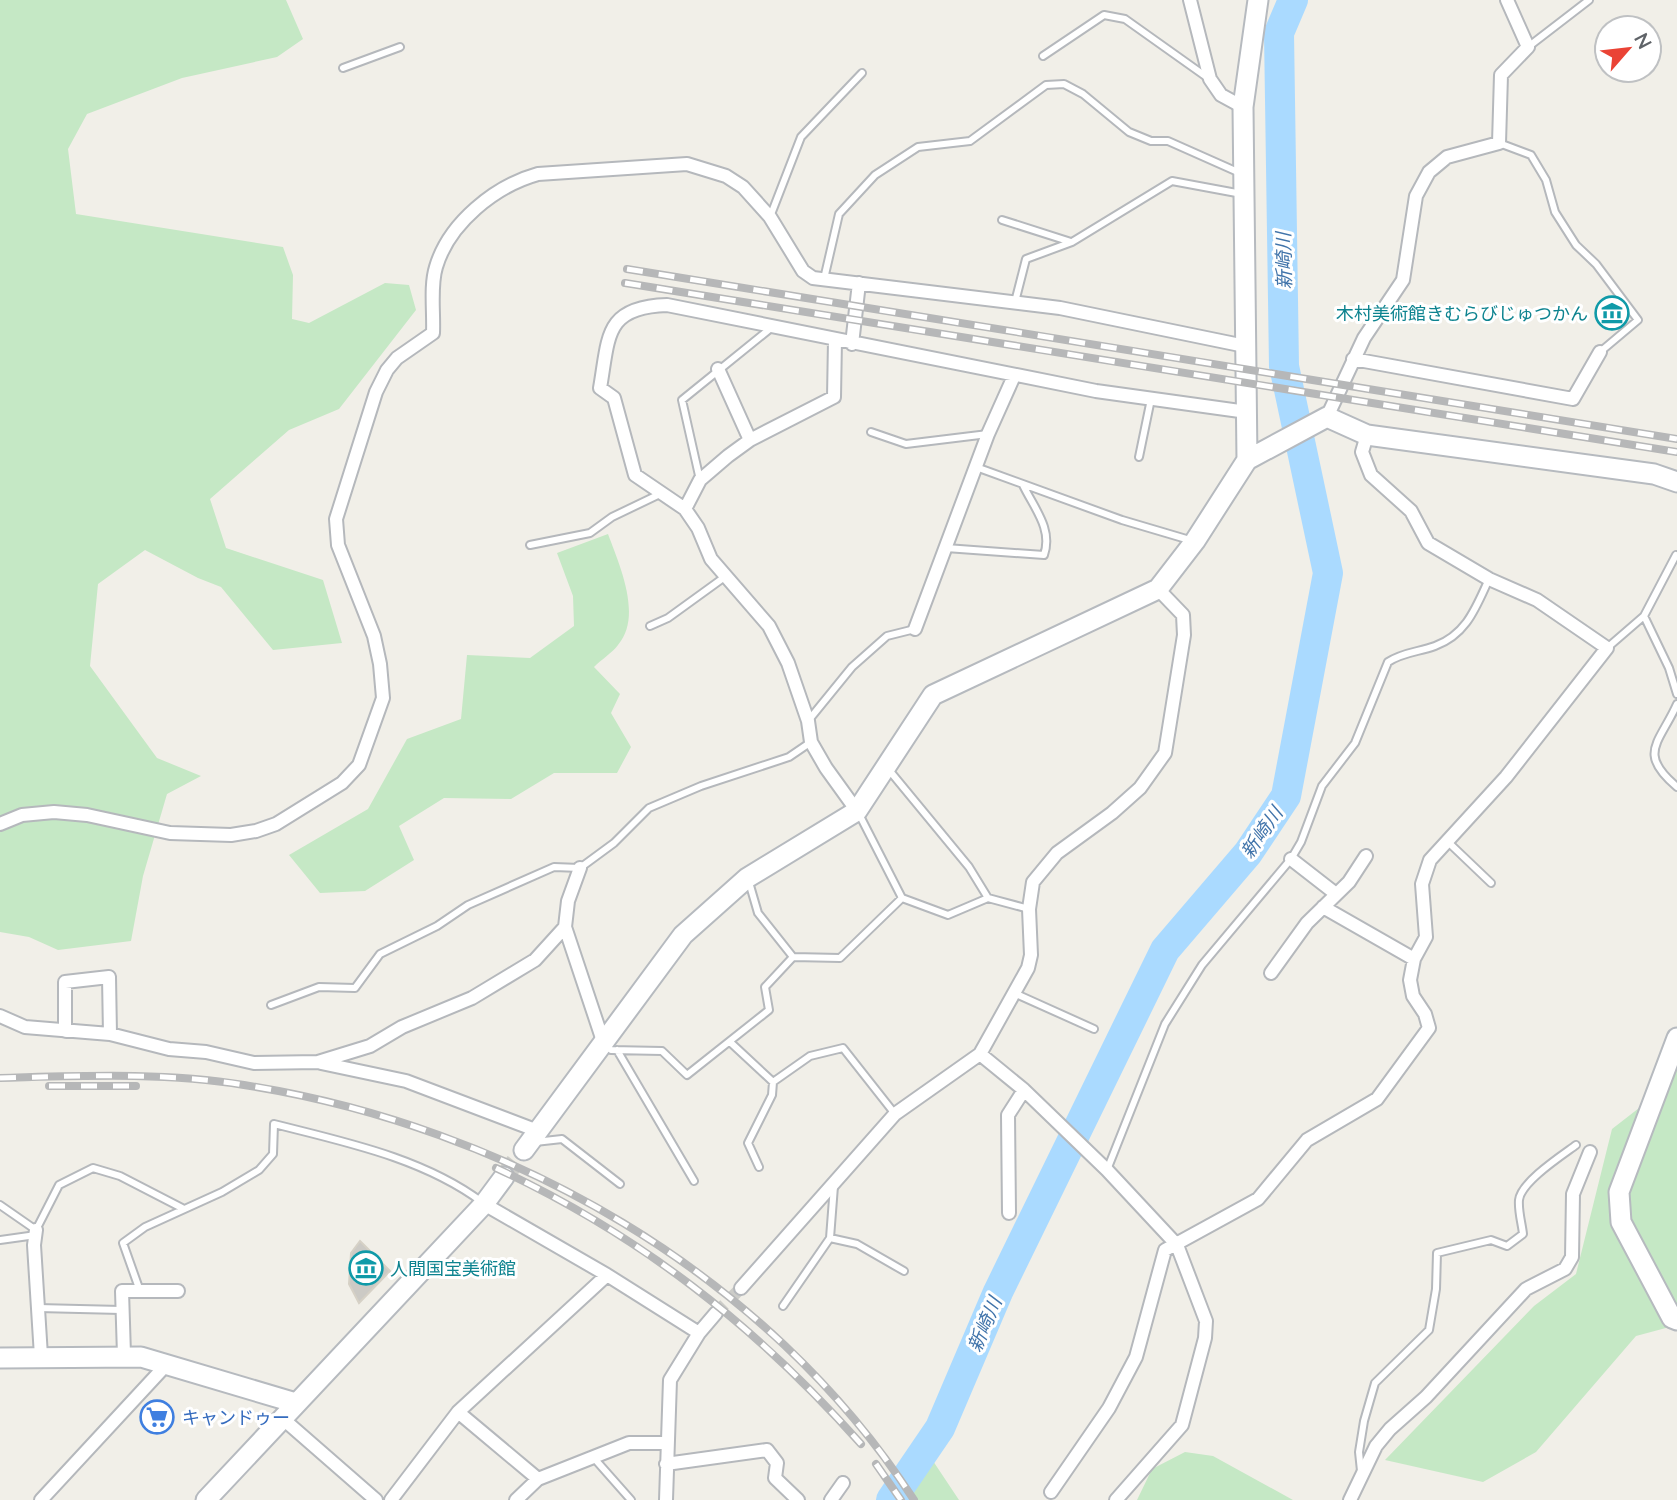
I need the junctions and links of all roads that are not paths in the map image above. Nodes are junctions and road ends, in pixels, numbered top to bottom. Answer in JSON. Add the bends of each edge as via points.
{"nodes":[{"id":1,"x":1190,"y":0,"type":"edge"},
{"id":2,"x":1258,"y":0,"type":"edge"},
{"id":3,"x":1507,"y":0,"type":"edge"},
{"id":4,"x":1589,"y":0,"type":"edge"},
{"id":5,"x":401,"y":47,"type":"dead end"},
{"id":6,"x":1528,"y":47,"type":"junction"},
{"id":7,"x":1043,"y":56,"type":"dead end"},
{"id":8,"x":343,"y":68,"type":"dead end"},
{"id":9,"x":862,"y":73,"type":"dead end"},
{"id":10,"x":1210,"y":79,"type":"junction"},
{"id":11,"x":1243,"y":107,"type":"junction"},
{"id":12,"x":1499,"y":143,"type":"junction"},
{"id":13,"x":1242,"y":174,"type":"junction"},
{"id":14,"x":1243,"y":194,"type":"junction"},
{"id":15,"x":771,"y":217,"type":"junction"},
{"id":16,"x":1002,"y":220,"type":"dead end"},
{"id":17,"x":1072,"y":242,"type":"junction"},
{"id":18,"x":824,"y":279,"type":"junction"},
{"id":19,"x":859,"y":283,"type":"junction"},
{"id":20,"x":1015,"y":302,"type":"junction"},
{"id":21,"x":772,"y":327,"type":"junction"},
{"id":22,"x":835,"y":340,"type":"junction"},
{"id":23,"x":852,"y":344,"type":"junction"},
{"id":24,"x":1245,"y":346,"type":"junction"},
{"id":25,"x":1600,"y":352,"type":"joint"},
{"id":26,"x":1353,"y":359,"type":"junction"},
{"id":27,"x":718,"y":369,"type":"junction"},
{"id":28,"x":1014,"y":376,"type":"junction"},
{"id":29,"x":1151,"y":400,"type":"junction"},
{"id":30,"x":1247,"y":412,"type":"junction"},
{"id":31,"x":1321,"y":420,"type":"junction"},
{"id":32,"x":871,"y":432,"type":"dead end"},
{"id":33,"x":988,"y":434,"type":"junction"},
{"id":34,"x":1367,"y":435,"type":"junction"},
{"id":35,"x":750,"y":440,"type":"junction"},
{"id":36,"x":1139,"y":457,"type":"dead end"},
{"id":37,"x":1247,"y":460,"type":"junction"},
{"id":38,"x":976,"y":467,"type":"junction"},
{"id":39,"x":700,"y":480,"type":"junction"},
{"id":40,"x":1677,"y":482,"type":"edge"},
{"id":41,"x":1023,"y":485,"type":"junction"},
{"id":42,"x":663,"y":492,"type":"junction"},
{"id":43,"x":685,"y":509,"type":"junction"},
{"id":44,"x":1195,"y":541,"type":"junction"},
{"id":45,"x":530,"y":545,"type":"dead end"},
{"id":46,"x":946,"y":548,"type":"junction"},
{"id":47,"x":1676,"y":555,"type":"edge"},
{"id":48,"x":726,"y":576,"type":"junction"},
{"id":49,"x":1489,"y":579,"type":"junction"},
{"id":50,"x":1158,"y":589,"type":"junction"},
{"id":51,"x":1644,"y":616,"type":"junction"},
{"id":52,"x":650,"y":626,"type":"dead end"},
{"id":53,"x":915,"y":629,"type":"joint"},
{"id":54,"x":1607,"y":648,"type":"junction"},
{"id":55,"x":1677,"y":694,"type":"edge"},
{"id":56,"x":1677,"y":704,"type":"edge"},
{"id":57,"x":808,"y":721,"type":"junction"},
{"id":58,"x":811,"y":741,"type":"junction"},
{"id":59,"x":886,"y":766,"type":"junction"},
{"id":60,"x":1677,"y":787,"type":"edge"},
{"id":61,"x":857,"y":811,"type":"junction"},
{"id":62,"x":0,"y":824,"type":"edge"},
{"id":63,"x":1447,"y":841,"type":"junction"},
{"id":64,"x":1366,"y":856,"type":"dead end"},
{"id":65,"x":1291,"y":859,"type":"junction"},
{"id":66,"x":580,"y":868,"type":"junction"},
{"id":67,"x":747,"y":878,"type":"junction"},
{"id":68,"x":1491,"y":883,"type":"dead end"},
{"id":69,"x":1336,"y":894,"type":"junction"},
{"id":70,"x":902,"y":898,"type":"junction"},
{"id":71,"x":988,"y":898,"type":"junction"},
{"id":72,"x":1323,"y":907,"type":"junction"},
{"id":73,"x":1028,"y":909,"type":"junction"},
{"id":74,"x":565,"y":928,"type":"junction"},
{"id":75,"x":793,"y":957,"type":"junction"},
{"id":76,"x":1414,"y":959,"type":"junction"},
{"id":77,"x":1271,"y":974,"type":"dead end"},
{"id":78,"x":1014,"y":993,"type":"junction"},
{"id":79,"x":271,"y":1005,"type":"dead end"},
{"id":80,"x":0,"y":1016,"type":"edge"},
{"id":81,"x":1094,"y":1029,"type":"dead end"},
{"id":82,"x":65,"y":1031,"type":"junction"},
{"id":83,"x":110,"y":1034,"type":"junction"},
{"id":84,"x":1677,"y":1038,"type":"edge"},
{"id":85,"x":730,"y":1042,"type":"junction"},
{"id":86,"x":611,"y":1047,"type":"junction"},
{"id":87,"x":980,"y":1054,"type":"junction"},
{"id":88,"x":318,"y":1062,"type":"junction"},
{"id":89,"x":773,"y":1083,"type":"junction"},
{"id":90,"x":1024,"y":1090,"type":"junction"},
{"id":91,"x":895,"y":1114,"type":"junction"},
{"id":92,"x":530,"y":1141,"type":"junction"},
{"id":93,"x":1576,"y":1145,"type":"dead end"},
{"id":94,"x":1590,"y":1152,"type":"dead end"},
{"id":95,"x":759,"y":1167,"type":"dead end"},
{"id":96,"x":1107,"y":1170,"type":"junction"},
{"id":97,"x":504,"y":1177,"type":"tunnel mouth"},
{"id":98,"x":694,"y":1181,"type":"dead end"},
{"id":99,"x":620,"y":1184,"type":"dead end"},
{"id":100,"x":835,"y":1184,"type":"junction"},
{"id":101,"x":484,"y":1204,"type":"junction"},
{"id":102,"x":0,"y":1205,"type":"edge"},
{"id":103,"x":182,"y":1208,"type":"junction"},
{"id":104,"x":1009,"y":1213,"type":"dead end"},
{"id":105,"x":36,"y":1233,"type":"junction"},
{"id":106,"x":830,"y":1238,"type":"junction"},
{"id":107,"x":0,"y":1240,"type":"edge"},
{"id":108,"x":1177,"y":1245,"type":"junction"},
{"id":109,"x":904,"y":1271,"type":"dead end"},
{"id":110,"x":607,"y":1275,"type":"junction"},
{"id":111,"x":741,"y":1288,"type":"tunnel mouth"},
{"id":112,"x":139,"y":1292,"type":"junction"},
{"id":113,"x":178,"y":1292,"type":"dead end"},
{"id":114,"x":783,"y":1306,"type":"dead end"},
{"id":115,"x":38,"y":1308,"type":"junction"},
{"id":116,"x":121,"y":1310,"type":"junction"},
{"id":117,"x":716,"y":1313,"type":"tunnel mouth"},
{"id":118,"x":1677,"y":1320,"type":"edge"},
{"id":119,"x":699,"y":1333,"type":"junction"},
{"id":120,"x":124,"y":1355,"type":"junction"},
{"id":121,"x":41,"y":1356,"type":"junction"},
{"id":122,"x":0,"y":1358,"type":"edge"},
{"id":123,"x":167,"y":1364,"type":"junction"},
{"id":124,"x":296,"y":1403,"type":"junction"},
{"id":125,"x":458,"y":1412,"type":"junction"},
{"id":126,"x":282,"y":1418,"type":"junction"},
{"id":127,"x":666,"y":1443,"type":"junction"},
{"id":128,"x":593,"y":1457,"type":"junction"},
{"id":129,"x":666,"y":1464,"type":"junction"},
{"id":130,"x":1362,"y":1474,"type":"junction"},
{"id":131,"x":538,"y":1479,"type":"junction"},
{"id":132,"x":843,"y":1483,"type":"dead end"},
{"id":133,"x":1051,"y":1492,"type":"dead end"},
{"id":134,"x":41,"y":1500,"type":"edge"},
{"id":135,"x":206,"y":1500,"type":"edge"},
{"id":136,"x":376,"y":1500,"type":"edge"},
{"id":137,"x":391,"y":1500,"type":"edge"},
{"id":138,"x":516,"y":1500,"type":"edge"},
{"id":139,"x":631,"y":1500,"type":"edge"},
{"id":140,"x":666,"y":1500,"type":"edge"},
{"id":141,"x":798,"y":1500,"type":"edge"},
{"id":142,"x":831,"y":1500,"type":"edge"},
{"id":143,"x":1116,"y":1500,"type":"edge"},
{"id":144,"x":1350,"y":1500,"type":"edge"}],
"edges":[{"from":1,"to":10,"type":"street"},
{"from":2,"to":11,"type":"street"},
{"from":3,"to":6,"type":"street"},
{"from":4,"to":6,"type":"lane"},
{"from":5,"to":8,"type":"lane"},
{"from":6,"to":12,"type":"street","via":[[1501,75]]},
{"from":7,"to":10,"type":"lane","via":[[1104,15],[1125,19]]},
{"from":9,"to":15,"type":"lane","via":[[801,137]]},
{"from":10,"to":11,"type":"street","via":[[1222,95]]},
{"from":11,"to":13,"type":"street"},
{"from":12,"to":25,"type":"lane","via":[[1531,155],[1546,180],[1555,212],[1576,245],[1596,264],[1637,320]]},
{"from":12,"to":26,"type":"street","via":[[1447,157],[1429,172],[1416,196],[1403,280]]},
{"from":13,"to":14,"type":"street"},
{"from":13,"to":18,"type":"lane","via":[[1168,141],[1151,141],[1129,132],[1083,94],[1064,84],[1046,85],[970,141],[918,147],[875,175],[839,214]]},
{"from":14,"to":17,"type":"lane","via":[[1172,181]]},
{"from":14,"to":24,"type":"street"},
{"from":15,"to":18,"type":"street","via":[[803,271]]},
{"from":15,"to":62,"type":"street","via":[[726,176],[687,164],[538,174],[518,180],[468,215],[443,246],[434,270],[433,333],[387,370],[336,519],[338,545],[380,664],[383,698],[359,765],[342,783],[257,831],[231,835],[170,832],[54,812],[22,815]]},
{"from":16,"to":17,"type":"lane"},
{"from":17,"to":20,"type":"lane","via":[[1026,259]]},
{"from":18,"to":19,"type":"street"},
{"from":19,"to":20,"type":"street"},
{"from":19,"to":23,"type":"street"},
{"from":20,"to":24,"type":"street"},
{"from":21,"to":22,"type":"street"},
{"from":21,"to":27,"type":"lane"},
{"from":21,"to":42,"type":"street","via":[[667,304],[628,312],[611,327],[600,388],[614,398],[635,475]]},
{"from":22,"to":23,"type":"street"},
{"from":22,"to":35,"type":"street","via":[[834,397]]},
{"from":23,"to":28,"type":"street"},
{"from":24,"to":30,"type":"street"},
{"from":25,"to":26,"type":"street","via":[[1573,400]]},
{"from":26,"to":31,"type":"street"},
{"from":27,"to":35,"type":"street"},
{"from":27,"to":39,"type":"lane","via":[[682,400]]},
{"from":28,"to":29,"type":"street"},
{"from":28,"to":33,"type":"street"},
{"from":29,"to":30,"type":"street"},
{"from":29,"to":36,"type":"lane"},
{"from":30,"to":37,"type":"street"},
{"from":31,"to":34,"type":"street"},
{"from":31,"to":37,"type":"street"},
{"from":32,"to":33,"type":"lane","via":[[906,444]]},
{"from":33,"to":38,"type":"street"},
{"from":34,"to":40,"type":"street","via":[[1654,474]]},
{"from":34,"to":49,"type":"street","via":[[1362,452],[1371,475],[1411,511],[1429,543]]},
{"from":35,"to":39,"type":"street"},
{"from":37,"to":44,"type":"street"},
{"from":38,"to":41,"type":"lane"},
{"from":38,"to":46,"type":"street"},
{"from":39,"to":43,"type":"street"},
{"from":41,"to":44,"type":"lane"},
{"from":41,"to":46,"type":"lane","via":[[1047,529],[1044,555]]},
{"from":42,"to":43,"type":"street"},
{"from":42,"to":45,"type":"lane","via":[[590,533]]},
{"from":43,"to":48,"type":"street","via":[[711,559]]},
{"from":44,"to":50,"type":"street"},
{"from":46,"to":53,"type":"street"},
{"from":47,"to":51,"type":"lane"},
{"from":48,"to":52,"type":"lane"},
{"from":48,"to":57,"type":"street","via":[[769,626],[788,663]]},
{"from":49,"to":54,"type":"street","via":[[1536,600]]},
{"from":49,"to":65,"type":"lane","via":[[1470,620],[1457,633],[1436,646],[1388,662],[1355,743],[1322,786]]},
{"from":50,"to":59,"type":"street","via":[[933,695]]},
{"from":50,"to":73,"type":"street","via":[[1183,615],[1184,635],[1165,753],[1140,788],[1057,853],[1033,881]]},
{"from":51,"to":54,"type":"lane"},
{"from":51,"to":55,"type":"lane"},
{"from":53,"to":57,"type":"lane","via":[[887,636],[852,667]]},
{"from":54,"to":63,"type":"street","via":[[1506,777]]},
{"from":56,"to":60,"type":"lane","via":[[1653,762]]},
{"from":57,"to":58,"type":"street"},
{"from":58,"to":61,"type":"street"},
{"from":58,"to":66,"type":"lane","via":[[789,757],[649,808]]},
{"from":59,"to":61,"type":"street"},
{"from":59,"to":71,"type":"lane","via":[[969,867]]},
{"from":61,"to":67,"type":"street"},
{"from":61,"to":70,"type":"lane"},
{"from":63,"to":68,"type":"lane"},
{"from":63,"to":76,"type":"street","via":[[1424,872],[1426,937]]},
{"from":64,"to":69,"type":"street"},
{"from":65,"to":69,"type":"street"},
{"from":65,"to":96,"type":"lane","via":[[1202,965],[1165,1024]]},
{"from":66,"to":74,"type":"street","via":[[568,901]]},
{"from":66,"to":79,"type":"lane","via":[[554,867],[468,905],[380,954],[355,988],[318,987]]},
{"from":67,"to":75,"type":"lane","via":[[758,913]]},
{"from":67,"to":86,"type":"street","via":[[683,935]]},
{"from":69,"to":72,"type":"street"},
{"from":70,"to":71,"type":"lane","via":[[948,915]]},
{"from":70,"to":75,"type":"lane","via":[[840,958]]},
{"from":71,"to":73,"type":"lane"},
{"from":72,"to":76,"type":"street"},
{"from":72,"to":77,"type":"street"},
{"from":73,"to":78,"type":"street","via":[[1031,955]]},
{"from":74,"to":86,"type":"street"},
{"from":74,"to":88,"type":"street","via":[[536,960],[508,979],[370,1046]]},
{"from":75,"to":85,"type":"lane","via":[[765,987],[769,1010]]},
{"from":76,"to":108,"type":"street","via":[[1413,996],[1429,1028],[1377,1099],[1307,1140],[1258,1199]]},
{"from":78,"to":81,"type":"lane"},
{"from":78,"to":87,"type":"street"},
{"from":80,"to":82,"type":"street","via":[[25,1027]]},
{"from":82,"to":83,"type":"street"},
{"from":82,"to":83,"type":"street","via":[[65,982],[109,976]]},
{"from":83,"to":88,"type":"street","via":[[254,1063]]},
{"from":84,"to":118,"type":"street","via":[[1619,1192],[1621,1222]]},
{"from":85,"to":86,"type":"lane","via":[[687,1075],[662,1051]]},
{"from":85,"to":89,"type":"lane"},
{"from":86,"to":92,"type":"street"},
{"from":86,"to":98,"type":"lane"},
{"from":87,"to":90,"type":"street"},
{"from":87,"to":91,"type":"street"},
{"from":88,"to":92,"type":"street","via":[[406,1081]]},
{"from":89,"to":91,"type":"lane","via":[[810,1056],[843,1048]]},
{"from":89,"to":95,"type":"lane","via":[[772,1095],[748,1143]]},
{"from":90,"to":96,"type":"street"},
{"from":90,"to":104,"type":"street","via":[[1008,1115]]},
{"from":91,"to":100,"type":"street"},
{"from":92,"to":99,"type":"lane","via":[[562,1139]]},
{"from":93,"to":130,"type":"lane","via":[[1523,1191],[1519,1199],[1523,1234],[1515,1241],[1437,1252],[1429,1330],[1375,1384],[1370,1395],[1359,1452]]},
{"from":94,"to":130,"type":"street","via":[[1573,1194],[1572,1257],[1565,1269],[1516,1298],[1426,1397],[1390,1429]]},
{"from":96,"to":108,"type":"street"},
{"from":97,"to":101,"type":"street"},
{"from":100,"to":106,"type":"lane"},
{"from":100,"to":111,"type":"street"},
{"from":101,"to":103,"type":"lane","via":[[464,1189],[376,1150],[274,1124],[273,1154],[259,1170]]},
{"from":101,"to":110,"type":"street"},
{"from":101,"to":124,"type":"street"},
{"from":102,"to":105,"type":"lane"},
{"from":103,"to":105,"type":"lane","via":[[120,1176],[93,1168],[59,1185]]},
{"from":103,"to":112,"type":"lane","via":[[123,1242]]},
{"from":105,"to":107,"type":"lane"},
{"from":105,"to":115,"type":"street"},
{"from":106,"to":109,"type":"lane","via":[[858,1244]]},
{"from":106,"to":114,"type":"lane"},
{"from":108,"to":133,"type":"street","via":[[1165,1250],[1136,1357]]},
{"from":108,"to":143,"type":"street","via":[[1206,1321],[1205,1338],[1182,1425]]},
{"from":110,"to":119,"type":"street"},
{"from":110,"to":125,"type":"street"},
{"from":112,"to":113,"type":"street"},
{"from":112,"to":116,"type":"street","via":[[122,1292]]},
{"from":115,"to":116,"type":"lane"},
{"from":115,"to":121,"type":"street"},
{"from":116,"to":120,"type":"street"},
{"from":117,"to":119,"type":"street"},
{"from":119,"to":127,"type":"street","via":[[670,1380]]},
{"from":120,"to":121,"type":"street"},
{"from":120,"to":123,"type":"street"},
{"from":121,"to":122,"type":"street"},
{"from":123,"to":124,"type":"street"},
{"from":123,"to":134,"type":"street"},
{"from":124,"to":126,"type":"street"},
{"from":125,"to":131,"type":"street"},
{"from":125,"to":137,"type":"street"},
{"from":126,"to":135,"type":"street"},
{"from":126,"to":136,"type":"street"},
{"from":127,"to":128,"type":"street","via":[[629,1443]]},
{"from":127,"to":129,"type":"street"},
{"from":128,"to":131,"type":"street"},
{"from":128,"to":139,"type":"lane"},
{"from":129,"to":140,"type":"street"},
{"from":129,"to":141,"type":"street","via":[[767,1450],[777,1463],[775,1478]]},
{"from":130,"to":144,"type":"street"},
{"from":131,"to":138,"type":"street"},
{"from":132,"to":142,"type":"street"}]}
